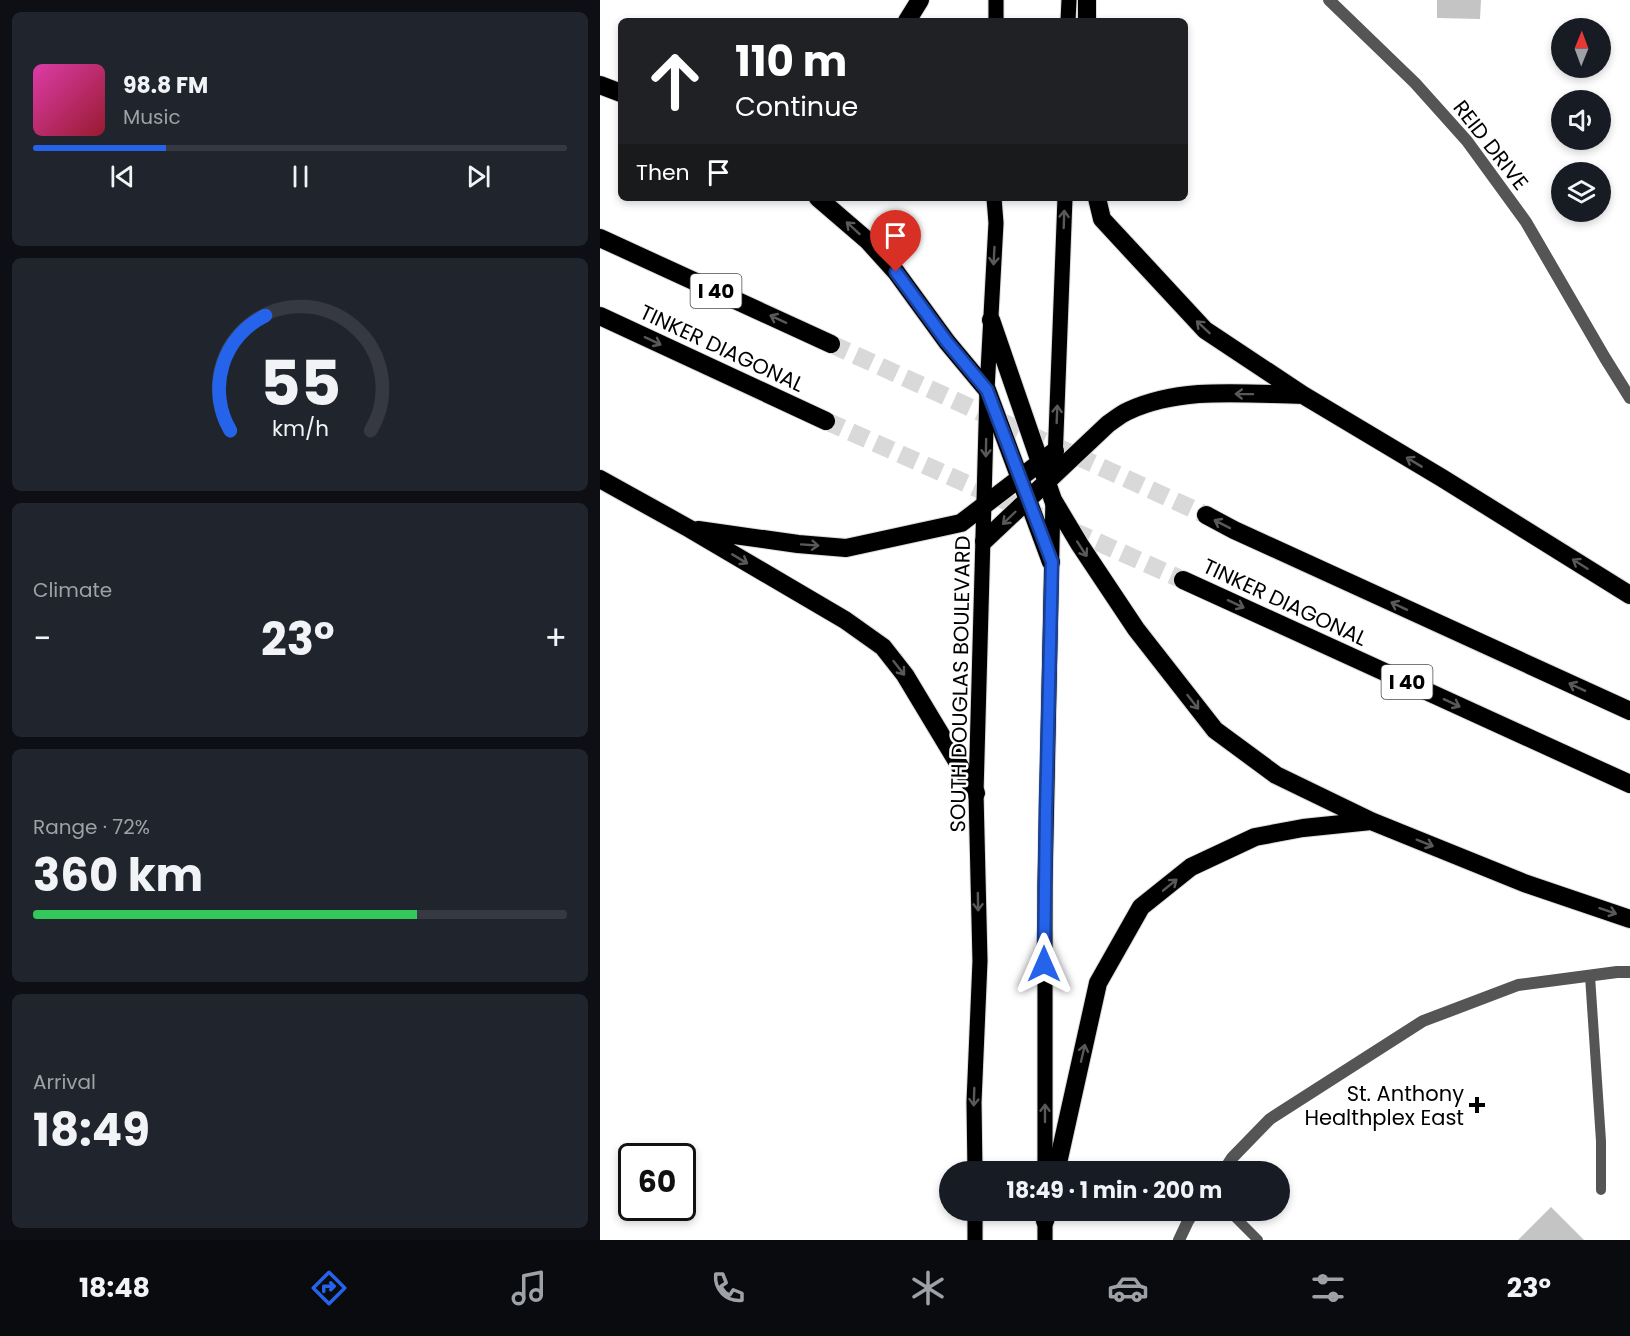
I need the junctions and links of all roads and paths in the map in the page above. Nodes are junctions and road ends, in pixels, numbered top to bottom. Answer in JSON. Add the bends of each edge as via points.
{"nodes":[{"id":1,"x":920,"y":0,"type":"edge"},
{"id":2,"x":996,"y":0,"type":"edge"},
{"id":3,"x":1069,"y":0,"type":"edge"},
{"id":4,"x":1087,"y":0,"type":"edge"},
{"id":5,"x":1329,"y":0,"type":"edge"},
{"id":6,"x":909,"y":18,"type":"edge"},
{"id":7,"x":996,"y":18,"type":"edge"},
{"id":8,"x":1068,"y":18,"type":"edge"},
{"id":9,"x":1087,"y":18,"type":"edge"},
{"id":10,"x":600,"y":85,"type":"edge"},
{"id":11,"x":618,"y":92,"type":"edge"},
{"id":12,"x":821,"y":201,"type":"edge"},
{"id":13,"x":994,"y":201,"type":"edge"},
{"id":14,"x":1065,"y":201,"type":"edge"},
{"id":15,"x":1098,"y":201,"type":"edge"},
{"id":16,"x":600,"y":237,"type":"edge"},
{"id":17,"x":600,"y":316,"type":"edge"},
{"id":18,"x":991,"y":320,"type":"junction"},
{"id":19,"x":831,"y":344,"type":"tunnel mouth"},
{"id":20,"x":987,"y":390,"type":"junction"},
{"id":21,"x":1303,"y":395,"type":"junction"},
{"id":22,"x":1630,"y":398,"type":"edge"},
{"id":23,"x":826,"y":421,"type":"tunnel mouth"},
{"id":24,"x":1055,"y":451,"type":"junction"},
{"id":25,"x":1040,"y":463,"type":"junction"},
{"id":26,"x":1020,"y":478,"type":"junction"},
{"id":27,"x":600,"y":479,"type":"edge"},
{"id":28,"x":1047,"y":481,"type":"junction"},
{"id":29,"x":1028,"y":499,"type":"junction"},
{"id":30,"x":1053,"y":500,"type":"junction"},
{"id":31,"x":985,"y":505,"type":"junction"},
{"id":32,"x":1206,"y":515,"type":"tunnel mouth"},
{"id":33,"x":690,"y":529,"type":"junction"},
{"id":34,"x":984,"y":541,"type":"junction"},
{"id":35,"x":1052,"y":562,"type":"junction"},
{"id":36,"x":1183,"y":580,"type":"tunnel mouth"},
{"id":37,"x":1630,"y":595,"type":"edge"},
{"id":38,"x":1630,"y":711,"type":"edge"},
{"id":39,"x":1630,"y":784,"type":"edge"},
{"id":40,"x":976,"y":792,"type":"junction"},
{"id":41,"x":1371,"y":821,"type":"junction"},
{"id":42,"x":1630,"y":919,"type":"edge"},
{"id":43,"x":1630,"y":972,"type":"edge"},
{"id":44,"x":1590,"y":976,"type":"junction"},
{"id":45,"x":975,"y":1161,"type":"edge"},
{"id":46,"x":1045,"y":1161,"type":"edge"},
{"id":47,"x":1058,"y":1161,"type":"edge"},
{"id":48,"x":1230,"y":1161,"type":"edge"},
{"id":49,"x":1601,"y":1190,"type":"dead end"},
{"id":50,"x":975,"y":1221,"type":"edge"},
{"id":51,"x":1046,"y":1221,"type":"edge"},
{"id":52,"x":1188,"y":1221,"type":"edge"},
{"id":53,"x":1239,"y":1221,"type":"edge"},
{"id":54,"x":975,"y":1240,"type":"edge"},
{"id":55,"x":1045,"y":1240,"type":"edge"},
{"id":56,"x":1179,"y":1240,"type":"edge"},
{"id":57,"x":1258,"y":1240,"type":"edge"}],
"edges":[{"from":1,"to":6,"type":"highway"},
{"from":2,"to":7,"type":"main road"},
{"from":3,"to":8,"type":"main road"},
{"from":4,"to":9,"type":"highway"},
{"from":5,"to":22,"type":"street","name":"REID DRIVE","via":[[1467,141],[1526,222]]},
{"from":10,"to":11,"type":"highway"},
{"from":20,"to":12,"type":"highway","one_way":true,"via":[[896,272],[868,241]]},
{"from":13,"to":18,"type":"main road","name":"SOUTH DOUGLAS BOULEVARD","one_way":true},
{"from":24,"to":14,"type":"main road","one_way":true},
{"from":21,"to":15,"type":"highway","one_way":true,"via":[[1205,330],[1102,219]]},
{"from":19,"to":16,"type":"highway","number":"I 40","one_way":true},
{"from":17,"to":23,"type":"highway","name":"TINKER DIAGONAL","one_way":true},
{"from":18,"to":20,"type":"main road","name":"SOUTH DOUGLAS BOULEVARD"},
{"from":18,"to":25,"type":"highway"},
{"from":20,"to":26,"type":"highway"},
{"from":20,"to":31,"type":"main road","name":"SOUTH DOUGLAS BOULEVARD","one_way":true},
{"from":21,"to":28,"type":"highway","one_way":true,"via":[[1199,394],[1164,399],[1126,411]]},
{"from":37,"to":21,"type":"highway","one_way":true},
{"from":24,"to":25,"type":"highway"},
{"from":24,"to":30,"type":"main road"},
{"from":25,"to":26,"type":"highway"},
{"from":25,"to":28,"type":"highway"},
{"from":26,"to":29,"type":"highway"},
{"from":26,"to":31,"type":"highway"},
{"from":27,"to":33,"type":"highway"},
{"from":28,"to":29,"type":"highway"},
{"from":28,"to":30,"type":"highway"},
{"from":29,"to":34,"type":"highway","one_way":true},
{"from":29,"to":35,"type":"highway"},
{"from":30,"to":35,"type":"main road"},
{"from":30,"to":41,"type":"highway","one_way":true,"via":[[1136,629],[1215,730],[1276,775]]},
{"from":33,"to":31,"type":"highway","one_way":true,"via":[[846,548],[961,524]]},
{"from":31,"to":34,"type":"main road","name":"SOUTH DOUGLAS BOULEVARD"},
{"from":38,"to":32,"type":"highway","name":"TINKER DIAGONAL","one_way":true},
{"from":33,"to":40,"type":"highway","one_way":true,"via":[[845,620],[883,647],[905,675]]},
{"from":34,"to":40,"type":"main road","name":"SOUTH DOUGLAS BOULEVARD"},
{"from":46,"to":35,"type":"main road","one_way":true,"via":[[1044,943]]},
{"from":36,"to":39,"type":"highway","name":"TINKER DIAGONAL","number":"I 40","one_way":true},
{"from":40,"to":45,"type":"main road","name":"SOUTH DOUGLAS BOULEVARD","one_way":true,"via":[[980,961]]},
{"from":41,"to":42,"type":"highway","one_way":true,"via":[[1524,883]]},
{"from":47,"to":41,"type":"highway","one_way":true,"via":[[1098,983],[1142,907],[1191,867],[1255,837]]},
{"from":43,"to":44,"type":"street"},
{"from":44,"to":48,"type":"street","via":[[1518,985],[1422,1021],[1270,1119]]},
{"from":44,"to":49,"type":"lane"},
{"from":50,"to":54,"type":"main road"},
{"from":51,"to":55,"type":"main road"},
{"from":52,"to":56,"type":"street"},
{"from":53,"to":57,"type":"lane"}]}
